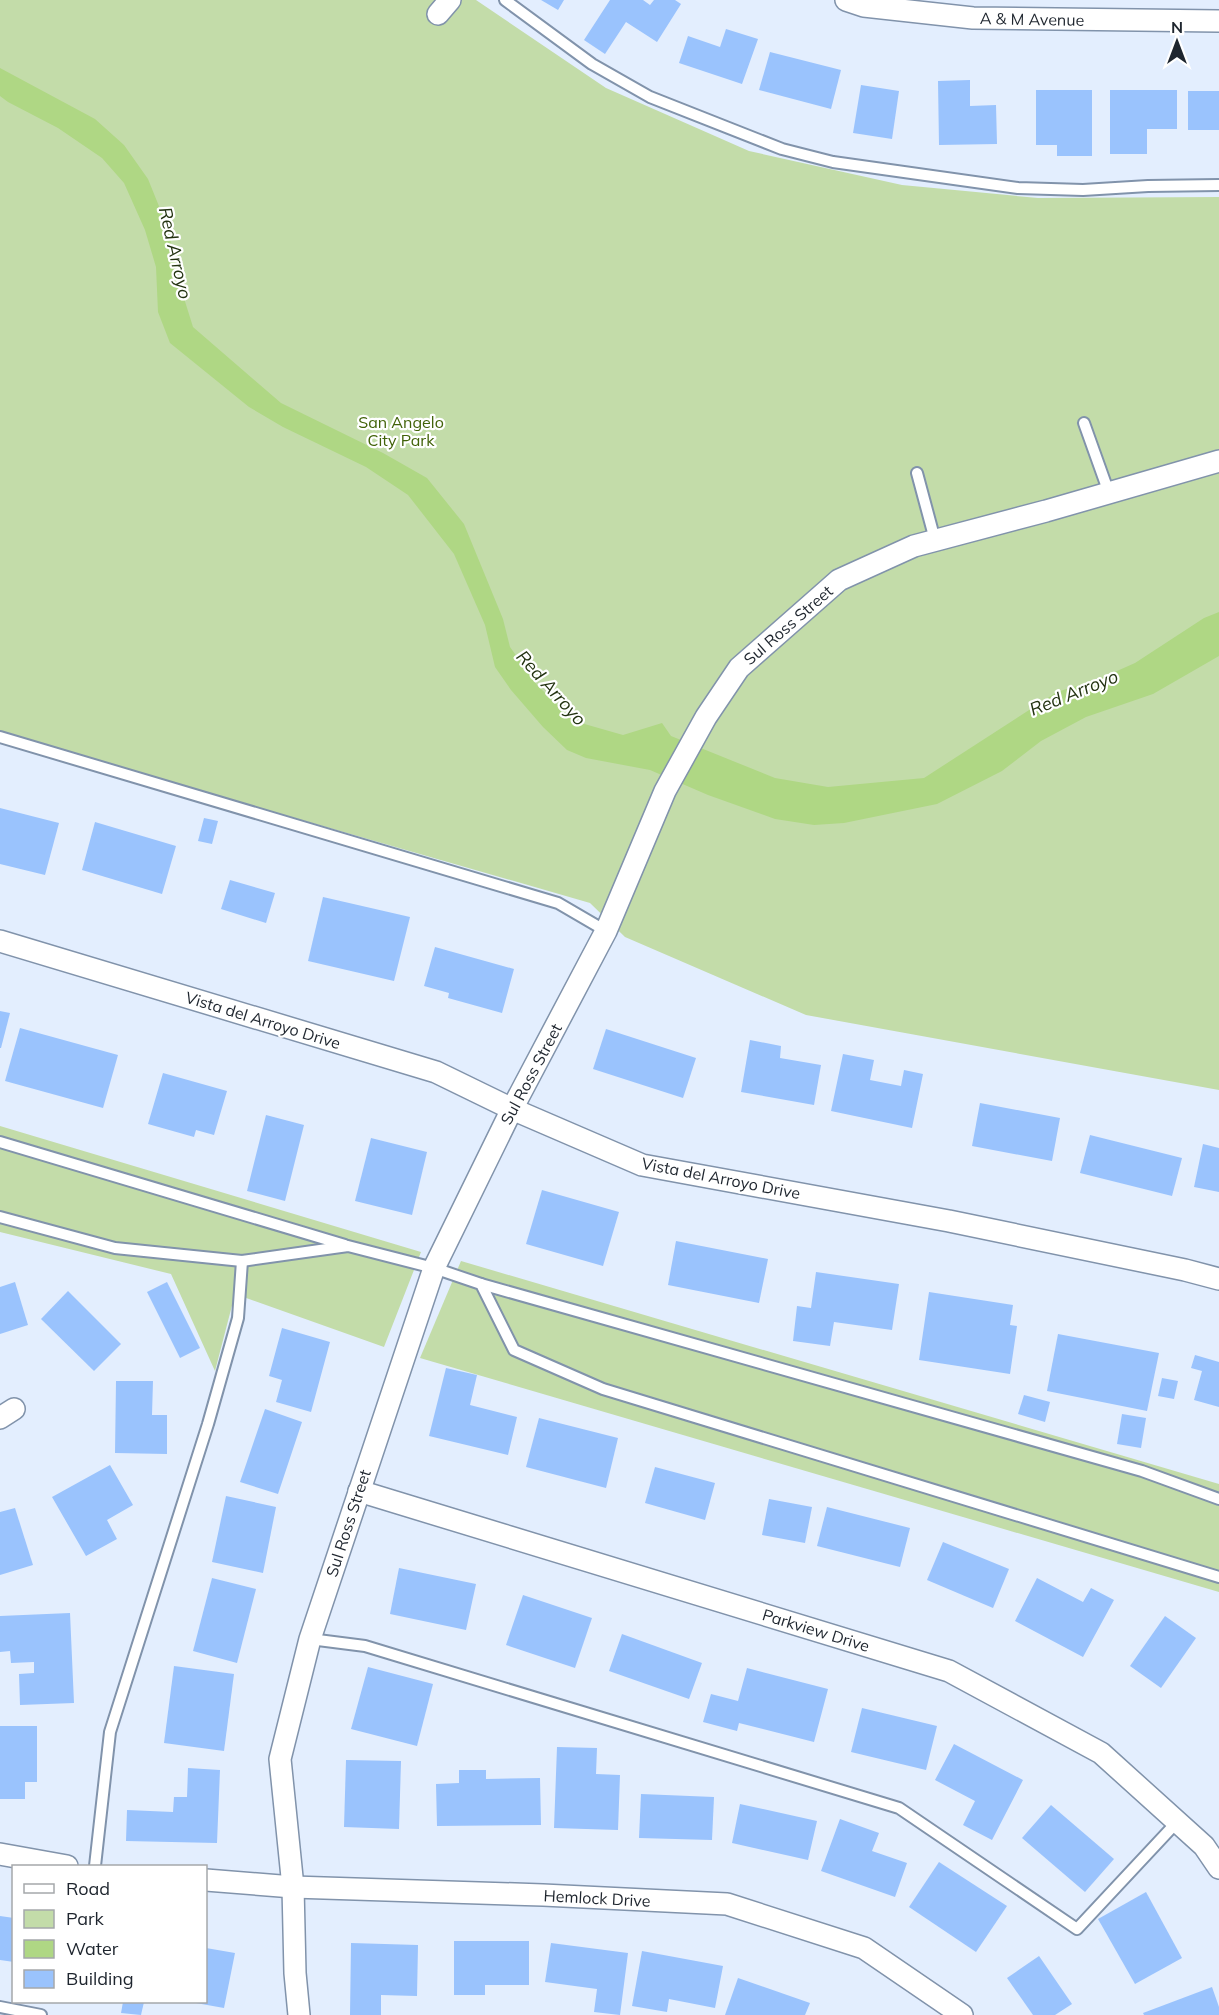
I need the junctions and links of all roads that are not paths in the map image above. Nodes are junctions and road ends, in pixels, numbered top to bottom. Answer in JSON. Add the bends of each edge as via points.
{"nodes":[{"id":1,"x":505,"y":0,"type":"edge"},
{"id":2,"x":846,"y":0,"type":"edge"},
{"id":3,"x":1219,"y":21,"type":"edge"},
{"id":4,"x":1219,"y":185,"type":"edge"},
{"id":5,"x":1084,"y":423,"type":"dead end"},
{"id":6,"x":1219,"y":461,"type":"edge"},
{"id":7,"x":917,"y":474,"type":"dead end"},
{"id":8,"x":1109,"y":493,"type":"junction"},
{"id":9,"x":935,"y":540,"type":"junction"},
{"id":10,"x":0,"y":737,"type":"edge"},
{"id":11,"x":606,"y":931,"type":"junction"},
{"id":12,"x":0,"y":942,"type":"edge"},
{"id":13,"x":512,"y":1109,"type":"junction"},
{"id":14,"x":0,"y":1142,"type":"edge"},
{"id":15,"x":0,"y":1217,"type":"edge"},
{"id":16,"x":348,"y":1246,"type":"junction"},
{"id":17,"x":242,"y":1261,"type":"junction"},
{"id":18,"x":434,"y":1268,"type":"junction"},
{"id":19,"x":1219,"y":1279,"type":"edge"},
{"id":20,"x":481,"y":1284,"type":"junction"},
{"id":21,"x":359,"y":1491,"type":"junction"},
{"id":22,"x":1219,"y":1499,"type":"edge"},
{"id":23,"x":1219,"y":1577,"type":"edge"},
{"id":24,"x":310,"y":1639,"type":"junction"},
{"id":25,"x":1177,"y":1822,"type":"junction"},
{"id":26,"x":0,"y":1854,"type":"edge"},
{"id":27,"x":61,"y":1865,"type":"edge"},
{"id":28,"x":95,"y":1865,"type":"edge"},
{"id":29,"x":1219,"y":1868,"type":"edge"},
{"id":30,"x":207,"y":1880,"type":"edge"},
{"id":31,"x":293,"y":1887,"type":"junction"},
{"id":32,"x":0,"y":2007,"type":"edge"},
{"id":33,"x":41,"y":2015,"type":"edge"},
{"id":34,"x":298,"y":2015,"type":"edge"},
{"id":35,"x":962,"y":2015,"type":"edge"}],
"edges":[{"from":1,"to":4,"type":"lane","via":[[592,64],[650,97],[782,149],[833,162],[1018,188]]},
{"from":2,"to":3,"type":"street","name":"A & M Avenue","via":[[864,6],[973,18]]},
{"from":5,"to":8,"type":"lane"},
{"from":6,"to":8,"type":"street","name":"Sul Ross Street"},
{"from":7,"to":9,"type":"lane"},
{"from":8,"to":9,"type":"street","name":"Sul Ross Street"},
{"from":9,"to":11,"type":"street","name":"Sul Ross Street","via":[[839,580],[739,668],[706,717],[665,791]]},
{"from":10,"to":11,"type":"lane","via":[[558,903]]},
{"from":11,"to":13,"type":"street","name":"Sul Ross Street"},
{"from":12,"to":13,"type":"street","name":"Vista del Arroyo Drive","via":[[436,1072]]},
{"from":13,"to":18,"type":"street","name":"Sul Ross Street"},
{"from":13,"to":19,"type":"street","name":"Vista del Arroyo Drive","via":[[642,1165],[949,1221]]},
{"from":14,"to":16,"type":"lane"},
{"from":15,"to":17,"type":"lane","via":[[115,1248]]},
{"from":16,"to":17,"type":"lane"},
{"from":16,"to":18,"type":"lane"},
{"from":17,"to":28,"type":"lane","via":[[238,1318],[110,1732]]},
{"from":18,"to":20,"type":"lane"},
{"from":18,"to":21,"type":"street","name":"Sul Ross Street"},
{"from":20,"to":22,"type":"lane","via":[[1142,1471]]},
{"from":20,"to":23,"type":"lane","via":[[514,1350],[603,1389]]},
{"from":21,"to":24,"type":"street","name":"Sul Ross Street"},
{"from":21,"to":25,"type":"street","name":"Parkview Drive","via":[[949,1671],[1101,1753]]},
{"from":24,"to":25,"type":"lane","via":[[365,1646],[899,1808],[1077,1929]]},
{"from":24,"to":31,"type":"street","name":"Sul Ross Street","via":[[280,1759]]},
{"from":25,"to":29,"type":"street","name":"Parkview Drive","via":[[1204,1846]]},
{"from":26,"to":27,"type":"street"},
{"from":30,"to":31,"type":"street","name":"Hemlock Drive"},
{"from":31,"to":34,"type":"street","name":"Sul Ross Street"},
{"from":31,"to":35,"type":"street","name":"Hemlock Drive","via":[[727,1904],[864,1948]]},
{"from":32,"to":33,"type":"lane"}]}
